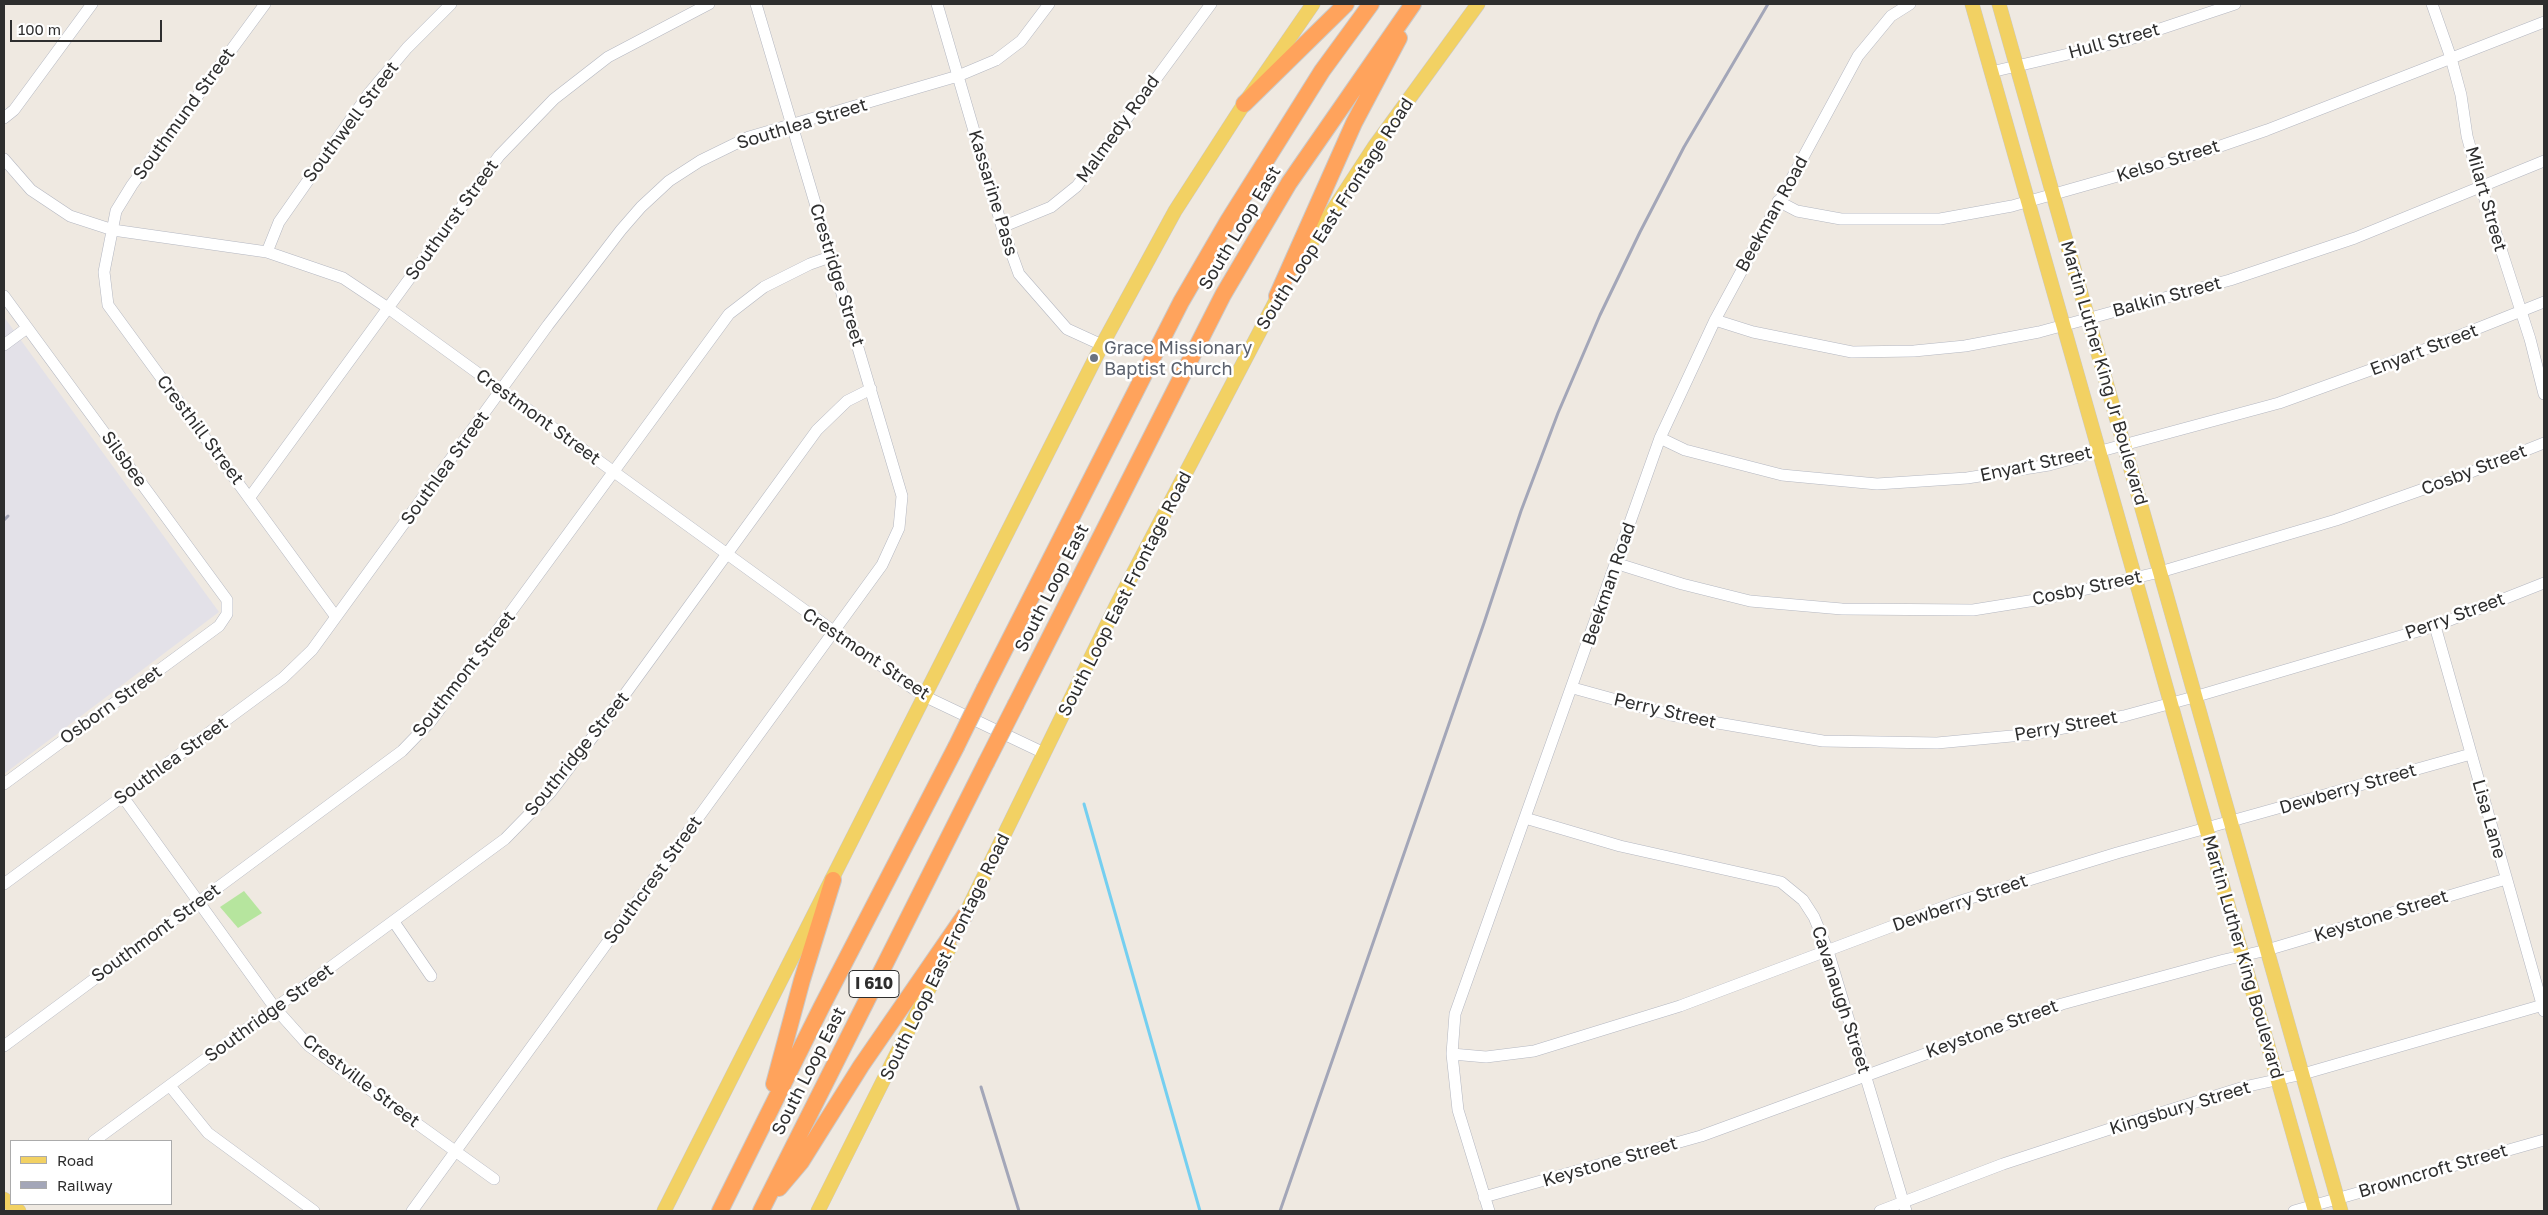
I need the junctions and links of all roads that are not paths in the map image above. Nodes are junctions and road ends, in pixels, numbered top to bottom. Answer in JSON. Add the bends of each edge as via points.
{"nodes":[{"id":1,"x":92,"y":4,"type":"edge"},
{"id":2,"x":265,"y":4,"type":"edge"},
{"id":3,"x":451,"y":4,"type":"edge"},
{"id":4,"x":709,"y":4,"type":"edge"},
{"id":5,"x":756,"y":4,"type":"edge"},
{"id":6,"x":937,"y":4,"type":"edge"},
{"id":7,"x":1049,"y":4,"type":"edge"},
{"id":8,"x":1211,"y":4,"type":"edge"},
{"id":9,"x":1313,"y":4,"type":"edge"},
{"id":10,"x":1346,"y":4,"type":"edge"},
{"id":11,"x":1371,"y":4,"type":"edge"},
{"id":12,"x":1413,"y":4,"type":"edge"},
{"id":13,"x":1417,"y":4,"type":"edge"},
{"id":14,"x":1478,"y":4,"type":"edge"},
{"id":15,"x":1910,"y":4,"type":"edge"},
{"id":16,"x":1972,"y":4,"type":"edge"},
{"id":17,"x":1999,"y":4,"type":"edge"},
{"id":18,"x":2235,"y":4,"type":"edge"},
{"id":19,"x":2432,"y":4,"type":"edge"},
{"id":20,"x":2544,"y":22,"type":"edge"},
{"id":21,"x":2451,"y":58,"type":"junction"},
{"id":22,"x":2015,"y":66,"type":"junction"},
{"id":23,"x":1991,"y":72,"type":"junction"},
{"id":24,"x":958,"y":76,"type":"junction"},
{"id":25,"x":1244,"y":104,"type":"junction"},
{"id":26,"x":4,"y":118,"type":"edge"},
{"id":27,"x":791,"y":124,"type":"junction"},
{"id":28,"x":4,"y":159,"type":"edge"},
{"id":29,"x":2544,"y":161,"type":"edge"},
{"id":30,"x":2481,"y":187,"type":"junction"},
{"id":31,"x":2054,"y":195,"type":"junction"},
{"id":32,"x":1778,"y":201,"type":"junction"},
{"id":33,"x":2028,"y":202,"type":"junction"},
{"id":34,"x":1002,"y":227,"type":"junction"},
{"id":35,"x":113,"y":230,"type":"junction"},
{"id":36,"x":267,"y":252,"type":"junction"},
{"id":37,"x":830,"y":257,"type":"junction"},
{"id":38,"x":4,"y":296,"type":"edge"},
{"id":39,"x":1277,"y":296,"type":"junction"},
{"id":40,"x":2544,"y":302,"type":"edge"},
{"id":41,"x":388,"y":308,"type":"junction"},
{"id":42,"x":2520,"y":312,"type":"junction"},
{"id":43,"x":2088,"y":319,"type":"junction"},
{"id":44,"x":1715,"y":320,"type":"junction"},
{"id":45,"x":2062,"y":325,"type":"junction"},
{"id":46,"x":27,"y":328,"type":"junction"},
{"id":47,"x":4,"y":345,"type":"edge"},
{"id":48,"x":1102,"y":345,"type":"junction"},
{"id":49,"x":871,"y":389,"type":"junction"},
{"id":50,"x":500,"y":391,"type":"junction"},
{"id":51,"x":2544,"y":394,"type":"edge"},
{"id":52,"x":1660,"y":438,"type":"junction"},
{"id":53,"x":2544,"y":443,"type":"edge"},
{"id":54,"x":2125,"y":445,"type":"junction"},
{"id":55,"x":2100,"y":451,"type":"junction"},
{"id":56,"x":614,"y":473,"type":"junction"},
{"id":57,"x":250,"y":497,"type":"junction"},
{"id":58,"x":890,"y":547,"type":"joint"},
{"id":59,"x":727,"y":555,"type":"junction"},
{"id":60,"x":1615,"y":563,"type":"junction"},
{"id":61,"x":2160,"y":572,"type":"junction"},
{"id":62,"x":2135,"y":579,"type":"junction"},
{"id":63,"x":2544,"y":583,"type":"edge"},
{"id":64,"x":336,"y":617,"type":"junction"},
{"id":65,"x":219,"y":626,"type":"joint"},
{"id":66,"x":2435,"y":626,"type":"junction"},
{"id":67,"x":832,"y":632,"type":"junction"},
{"id":68,"x":1573,"y":688,"type":"junction"},
{"id":69,"x":924,"y":696,"type":"junction"},
{"id":70,"x":2194,"y":697,"type":"junction"},
{"id":71,"x":2170,"y":703,"type":"junction"},
{"id":72,"x":2208,"y":742,"type":"joint"},
{"id":73,"x":1044,"y":753,"type":"junction"},
{"id":74,"x":2471,"y":754,"type":"junction"},
{"id":75,"x":4,"y":784,"type":"edge"},
{"id":76,"x":123,"y":797,"type":"junction"},
{"id":77,"x":1525,"y":818,"type":"junction"},
{"id":78,"x":2231,"y":822,"type":"junction"},
{"id":79,"x":2206,"y":827,"type":"junction"},
{"id":80,"x":2506,"y":879,"type":"junction"},
{"id":81,"x":833,"y":880,"type":"junction"},
{"id":82,"x":4,"y":884,"type":"edge"},
{"id":83,"x":199,"y":902,"type":"junction"},
{"id":84,"x":965,"y":915,"type":"junction"},
{"id":85,"x":394,"y":922,"type":"junction"},
{"id":86,"x":2267,"y":950,"type":"junction"},
{"id":87,"x":1828,"y":951,"type":"junction"},
{"id":88,"x":2242,"y":956,"type":"junction"},
{"id":89,"x":431,"y":976,"type":"dead end"},
{"id":90,"x":275,"y":1008,"type":"junction"},
{"id":91,"x":2543,"y":1008,"type":"edge"},
{"id":92,"x":4,"y":1046,"type":"edge"},
{"id":93,"x":1452,"y":1054,"type":"junction"},
{"id":94,"x":2303,"y":1074,"type":"junction"},
{"id":95,"x":1866,"y":1077,"type":"junction"},
{"id":96,"x":2277,"y":1079,"type":"junction"},
{"id":97,"x":170,"y":1086,"type":"junction"},
{"id":98,"x":765,"y":1120,"type":"junction"},
{"id":99,"x":95,"y":1140,"type":"edge"},
{"id":100,"x":2544,"y":1140,"type":"edge"},
{"id":101,"x":456,"y":1151,"type":"junction"},
{"id":102,"x":494,"y":1179,"type":"dead end"},
{"id":103,"x":1484,"y":1197,"type":"junction"},
{"id":104,"x":2339,"y":1204,"type":"edge"},
{"id":105,"x":1904,"y":1207,"type":"edge"},
{"id":106,"x":2314,"y":1208,"type":"edge"},
{"id":107,"x":762,"y":1209,"type":"edge"},
{"id":108,"x":314,"y":1211,"type":"edge"},
{"id":109,"x":412,"y":1211,"type":"edge"},
{"id":110,"x":664,"y":1211,"type":"edge"},
{"id":111,"x":720,"y":1211,"type":"edge"},
{"id":112,"x":818,"y":1211,"type":"edge"},
{"id":113,"x":1489,"y":1211,"type":"edge"},
{"id":114,"x":1880,"y":1211,"type":"edge"},
{"id":115,"x":2294,"y":1211,"type":"edge"}],
"edges":[{"from":1,"to":26,"type":"street","via":[[14,110]]},
{"from":2,"to":35,"type":"street","name":"Southmund Street","via":[[132,185],[116,211]]},
{"from":3,"to":36,"type":"street","name":"Southwell Street","via":[[407,48],[370,92],[279,222]]},
{"from":4,"to":41,"type":"street","name":"Southurst Street","via":[[608,57],[554,99],[499,156]]},
{"from":5,"to":27,"type":"street","name":"Crestridge Street"},
{"from":6,"to":24,"type":"street","name":"Kassarine Pass"},
{"from":7,"to":24,"type":"street","name":"Southlea Street","via":[[1021,41],[996,60]]},
{"from":8,"to":34,"type":"street","name":"Malmedy Road","via":[[1077,186],[1051,207]]},
{"from":9,"to":25,"type":"main road"},
{"from":10,"to":25,"type":"highway"},
{"from":11,"to":98,"type":"highway","name":"South Loop East","number":"I 610","bridge":true,"via":[[1322,71],[1228,220],[1181,302]]},
{"from":12,"to":107,"type":"highway","name":"South Loop East","number":"I 610","bridge":true,"via":[[1289,183],[1223,295]]},
{"from":13,"to":39,"type":"highway","via":[[1354,123]]},
{"from":14,"to":39,"type":"main road","name":"South Loop East Frontage Road","via":[[1374,147]]},
{"from":15,"to":32,"type":"street","name":"Beekman Road","via":[[1891,16],[1858,56]]},
{"from":16,"to":23,"type":"main road","name":"Martin Luther King Jr Boulevard"},
{"from":17,"to":22,"type":"main road","name":"Martin Luther King Jr Boulevard"},
{"from":18,"to":22,"type":"street","name":"Hull Street","via":[[2124,41]]},
{"from":19,"to":21,"type":"street","name":"Milart Street"},
{"from":20,"to":21,"type":"street","name":"Kelso Street"},
{"from":21,"to":30,"type":"street","name":"Milart Street"},
{"from":21,"to":31,"type":"street","name":"Kelso Street","via":[[2267,130]]},
{"from":22,"to":23,"type":"street","name":"Hull Street"},
{"from":22,"to":31,"type":"main road","name":"Martin Luther King Jr Boulevard"},
{"from":23,"to":33,"type":"main road","name":"Martin Luther King Jr Boulevard"},
{"from":24,"to":27,"type":"street","name":"Southlea Street"},
{"from":24,"to":34,"type":"street","name":"Kassarine Pass"},
{"from":25,"to":48,"type":"main road","via":[[1175,211]]},
{"from":27,"to":37,"type":"street","name":"Crestridge Street"},
{"from":27,"to":50,"type":"street","name":"Southlea Street","via":[[749,137],[700,161],[669,181],[641,207]]},
{"from":28,"to":35,"type":"street","name":"Crestmont Street","via":[[31,190],[54,206],[70,216]]},
{"from":29,"to":30,"type":"street","name":"Balkin Street"},
{"from":30,"to":42,"type":"street","name":"Milart Street"},
{"from":30,"to":43,"type":"street","name":"Balkin Street","via":[[2346,241],[2230,280]]},
{"from":31,"to":33,"type":"street","name":"Kelso Street"},
{"from":31,"to":43,"type":"main road","name":"Martin Luther King Jr Boulevard"},
{"from":32,"to":33,"type":"street","name":"Kelso Street","via":[[1796,211],[1841,219],[1940,219]]},
{"from":32,"to":44,"type":"street","name":"Beekman Road"},
{"from":33,"to":45,"type":"main road","name":"Martin Luther King Jr Boulevard"},
{"from":34,"to":48,"type":"street","name":"Kassarine Pass","via":[[1019,274],[1044,304],[1067,329]]},
{"from":35,"to":36,"type":"street","name":"Crestmont Street"},
{"from":35,"to":57,"type":"street","name":"Cresthill Street","via":[[104,272],[108,305]]},
{"from":36,"to":41,"type":"street","name":"Crestmont Street","via":[[343,278]]},
{"from":37,"to":49,"type":"street","name":"Crestridge Street"},
{"from":37,"to":56,"type":"street","name":"Southmont Street","via":[[764,287],[729,314]]},
{"from":38,"to":46,"type":"street","name":"Silsbee"},
{"from":39,"to":73,"type":"main road","name":"South Loop East Frontage Road","via":[[1116,606]]},
{"from":40,"to":42,"type":"street","name":"Enyart Street"},
{"from":41,"to":50,"type":"street","name":"Crestmont Street"},
{"from":41,"to":57,"type":"street","name":"Southurst Street"},
{"from":42,"to":51,"type":"street","name":"Milart Street"},
{"from":42,"to":54,"type":"street","name":"Enyart Street","via":[[2279,404]]},
{"from":43,"to":45,"type":"street","name":"Balkin Street"},
{"from":43,"to":54,"type":"main road","name":"Martin Luther King Jr Boulevard"},
{"from":44,"to":45,"type":"street","name":"Balkin Street","via":[[1753,332],[1852,352],[1965,346]]},
{"from":44,"to":52,"type":"street","name":"Beekman Road"},
{"from":45,"to":55,"type":"main road","name":"Martin Luther King Jr Boulevard"},
{"from":46,"to":47,"type":"street"},
{"from":46,"to":65,"type":"street","name":"Silsbee","via":[[227,600],[227,614]]},
{"from":48,"to":69,"type":"main road"},
{"from":49,"to":58,"type":"street","name":"Crestridge Street","via":[[902,496],[899,528]]},
{"from":49,"to":59,"type":"street","name":"Southridge Street","via":[[847,402],[817,430]]},
{"from":50,"to":56,"type":"street","name":"Crestmont Street"},
{"from":50,"to":64,"type":"street","name":"Southlea Street"},
{"from":52,"to":55,"type":"street","name":"Enyart Street","via":[[1685,450],[1782,475],[1877,484],[1967,478],[2049,465]]},
{"from":52,"to":60,"type":"street","name":"Beekman Road"},
{"from":53,"to":61,"type":"street","name":"Cosby Street","via":[[2336,520]]},
{"from":54,"to":55,"type":"street","name":"Enyart Street"},
{"from":54,"to":61,"type":"main road","name":"Martin Luther King Jr Boulevard"},
{"from":55,"to":62,"type":"main road","name":"Martin Luther King Jr Boulevard"},
{"from":56,"to":59,"type":"street","name":"Crestmont Street"},
{"from":56,"to":83,"type":"street","name":"Southmont Street","via":[[431,721],[402,752]]},
{"from":57,"to":64,"type":"street","name":"Cresthill Street"},
{"from":58,"to":67,"type":"street","name":"Southcrest Street","via":[[882,565]]},
{"from":59,"to":67,"type":"street","name":"Crestmont Street"},
{"from":59,"to":85,"type":"street","name":"Southridge Street","via":[[550,793],[505,839]]},
{"from":60,"to":62,"type":"street","name":"Cosby Street","via":[[1750,601],[1842,609],[1972,610]]},
{"from":60,"to":68,"type":"street","name":"Beekman Road"},
{"from":61,"to":62,"type":"street","name":"Cosby Street"},
{"from":61,"to":70,"type":"main road","name":"Martin Luther King Jr Boulevard"},
{"from":62,"to":71,"type":"main road","name":"Martin Luther King Jr Boulevard"},
{"from":63,"to":66,"type":"street","name":"Perry Street"},
{"from":64,"to":76,"type":"street","name":"Southlea Street","via":[[312,650],[283,678]]},
{"from":65,"to":75,"type":"street","name":"Osborn Street"},
{"from":66,"to":70,"type":"street","name":"Perry Street"},
{"from":66,"to":74,"type":"street","name":"Lisa Lane"},
{"from":67,"to":69,"type":"street","name":"Crestmont Street"},
{"from":67,"to":101,"type":"street","name":"Southcrest Street"},
{"from":68,"to":71,"type":"street","name":"Perry Street","via":[[1670,716],[1823,741],[1937,743],[2033,734],[2124,716]]},
{"from":68,"to":77,"type":"street","name":"Beekman Road"},
{"from":69,"to":73,"type":"street","name":"Crestmont Street"},
{"from":69,"to":81,"type":"main road"},
{"from":70,"to":71,"type":"street","name":"Perry Street"},
{"from":70,"to":72,"type":"main road","name":"Martin Luther King Jr Boulevard"},
{"from":71,"to":79,"type":"main road","name":"Martin Luther King Boulevard"},
{"from":72,"to":78,"type":"main road","name":"Martin Luther King Boulevard"},
{"from":73,"to":84,"type":"main road","name":"South Loop East Frontage Road"},
{"from":74,"to":78,"type":"street","name":"Dewberry Street"},
{"from":74,"to":80,"type":"street","name":"Lisa Lane"},
{"from":76,"to":82,"type":"street","name":"Southlea Street"},
{"from":76,"to":83,"type":"street","name":"Crestville Street"},
{"from":77,"to":87,"type":"street","name":"Cavanaugh Street","via":[[1620,846],[1781,882],[1803,900]]},
{"from":77,"to":93,"type":"street","name":"Beekman Road","via":[[1455,1014]]},
{"from":78,"to":79,"type":"street","name":"Dewberry Street"},
{"from":78,"to":86,"type":"main road","name":"Martin Luther King Boulevard"},
{"from":79,"to":87,"type":"street","name":"Dewberry Street","via":[[1954,903]]},
{"from":79,"to":88,"type":"main road","name":"Martin Luther King Boulevard"},
{"from":80,"to":86,"type":"street","name":"Keystone Street"},
{"from":80,"to":91,"type":"street","name":"Lisa Lane"},
{"from":81,"to":98,"type":"highway","via":[[802,980]]},
{"from":81,"to":110,"type":"main road"},
{"from":83,"to":90,"type":"street","name":"Crestville Street"},
{"from":83,"to":92,"type":"street","name":"Southmont Street"},
{"from":84,"to":107,"type":"highway","via":[[860,1066],[801,1162]]},
{"from":84,"to":112,"type":"main road","name":"South Loop East Frontage Road"},
{"from":85,"to":89,"type":"street"},
{"from":85,"to":90,"type":"street","name":"Southridge Street"},
{"from":86,"to":88,"type":"street","name":"Keystone Street"},
{"from":86,"to":94,"type":"main road","name":"Martin Luther King Boulevard"},
{"from":87,"to":93,"type":"street","name":"Dewberry Street","via":[[1680,1006],[1534,1051],[1486,1057]]},
{"from":87,"to":95,"type":"street","name":"Cavanaugh Street"},
{"from":88,"to":95,"type":"street","name":"Keystone Street","via":[[2062,1004]]},
{"from":88,"to":96,"type":"main road","name":"Martin Luther King Boulevard"},
{"from":90,"to":97,"type":"street","name":"Southridge Street"},
{"from":90,"to":101,"type":"street","name":"Crestville Street","via":[[309,1046]]},
{"from":91,"to":94,"type":"street","name":"Kingsbury Street"},
{"from":93,"to":103,"type":"street","name":"Beekman Road","via":[[1458,1110]]},
{"from":94,"to":96,"type":"street","name":"Kingsbury Street"},
{"from":94,"to":104,"type":"main road","name":"Martin Luther King Boulevard"},
{"from":95,"to":103,"type":"street","name":"Keystone Street","via":[[1701,1136]]},
{"from":95,"to":105,"type":"street","name":"Cavanaugh Street"},
{"from":96,"to":105,"type":"street","name":"Kingsbury Street","via":[[2022,1158]]},
{"from":96,"to":106,"type":"main road","name":"Martin Luther King Boulevard"},
{"from":97,"to":99,"type":"street","name":"Southridge Street"},
{"from":97,"to":108,"type":"street","via":[[208,1133]]},
{"from":98,"to":111,"type":"highway","name":"South Loop East","number":"I 610"},
{"from":100,"to":104,"type":"street","name":"Browncroft Street"},
{"from":101,"to":102,"type":"street","name":"Crestville Street"},
{"from":101,"to":109,"type":"street","name":"Southcrest Street"},
{"from":103,"to":113,"type":"street","name":"Beekman Road"},
{"from":104,"to":106,"type":"street","name":"Browncroft Street"},
{"from":105,"to":114,"type":"street","name":"Kingsbury Street"},
{"from":106,"to":115,"type":"street","name":"Browncroft Street"}]}
